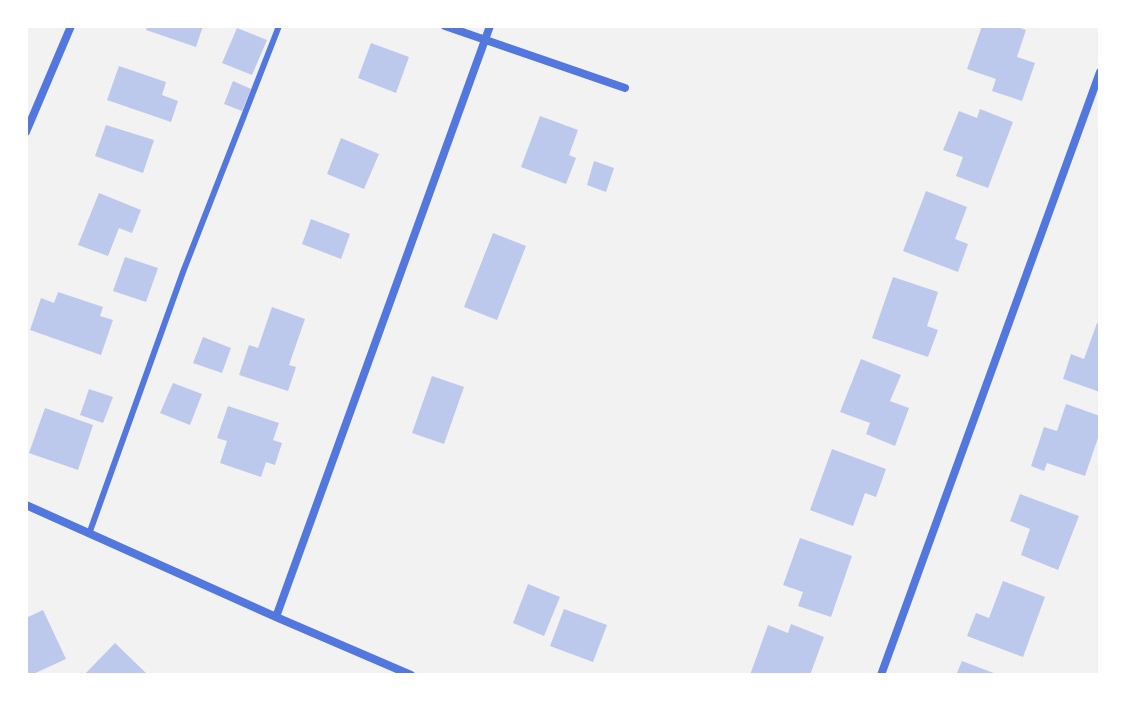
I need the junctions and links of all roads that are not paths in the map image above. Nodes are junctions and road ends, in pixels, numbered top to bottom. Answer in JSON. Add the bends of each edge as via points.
{"nodes":[{"id":1,"x":71,"y":26,"type":"edge"},
{"id":2,"x":279,"y":26,"type":"edge"},
{"id":3,"x":445,"y":26,"type":"edge"},
{"id":4,"x":490,"y":26,"type":"edge"},
{"id":5,"x":485,"y":40,"type":"junction"},
{"id":6,"x":1100,"y":72,"type":"edge"},
{"id":7,"x":625,"y":88,"type":"dead end"},
{"id":8,"x":26,"y":132,"type":"edge"},
{"id":9,"x":26,"y":505,"type":"edge"},
{"id":10,"x":89,"y":534,"type":"junction"},
{"id":11,"x":276,"y":617,"type":"junction"},
{"id":12,"x":411,"y":675,"type":"edge"},
{"id":13,"x":881,"y":675,"type":"edge"}],
"edges":[{"from":1,"to":8,"type":"street"},
{"from":2,"to":10,"type":"lane"},
{"from":3,"to":5,"type":"street"},
{"from":4,"to":5,"type":"street"},
{"from":5,"to":7,"type":"street"},
{"from":5,"to":11,"type":"street"},
{"from":6,"to":13,"type":"street"},
{"from":9,"to":10,"type":"street"},
{"from":10,"to":11,"type":"street"},
{"from":11,"to":12,"type":"street"}]}
